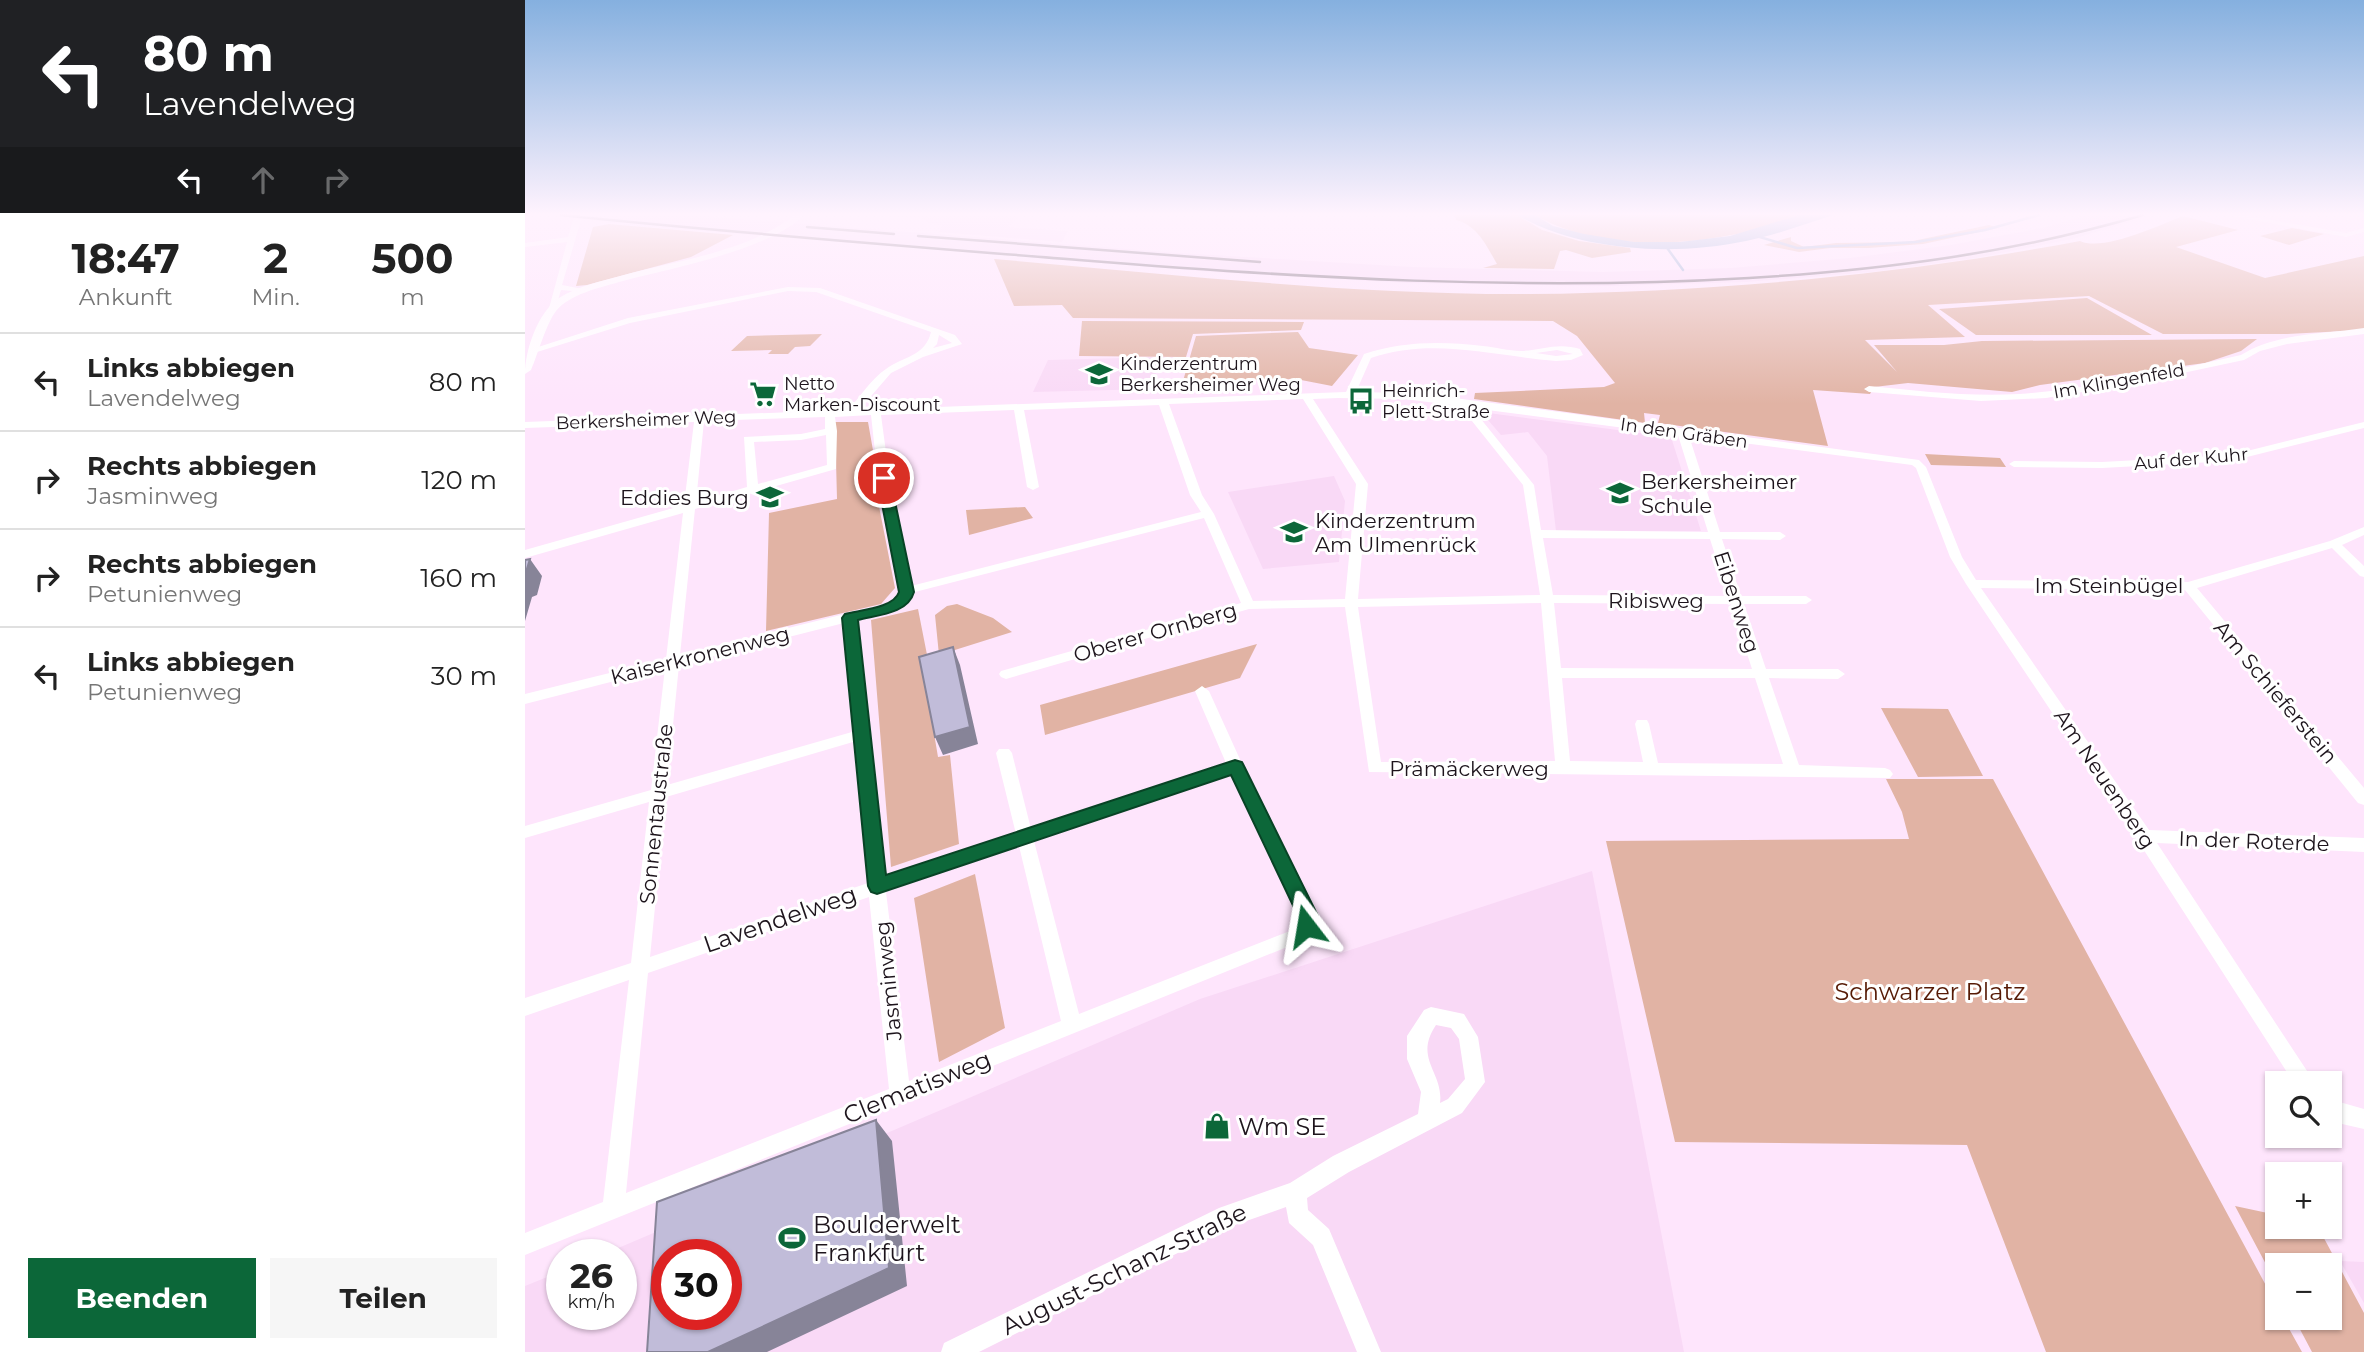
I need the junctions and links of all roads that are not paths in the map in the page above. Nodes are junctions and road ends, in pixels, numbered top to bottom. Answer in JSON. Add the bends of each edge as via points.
{"nodes":[{"id":1,"x":560,"y":278,"type":"edge"},
{"id":2,"x":628,"y":278,"type":"edge"},
{"id":3,"x":558,"y":287,"type":"junction"},
{"id":4,"x":584,"y":290,"type":"junction"},
{"id":5,"x":551,"y":310,"type":"junction"},
{"id":6,"x":936,"y":331,"type":"junction"},
{"id":7,"x":2364,"y":331,"type":"edge"},
{"id":8,"x":534,"y":349,"type":"junction"},
{"id":9,"x":1522,"y":353,"type":"junction"},
{"id":10,"x":920,"y":355,"type":"junction"},
{"id":11,"x":525,"y":370,"type":"edge"},
{"id":12,"x":1869,"y":389,"type":"dead end"},
{"id":13,"x":1350,"y":395,"type":"junction"},
{"id":14,"x":1306,"y":396,"type":"junction"},
{"id":15,"x":1446,"y":400,"type":"joint"},
{"id":16,"x":1163,"y":402,"type":"junction"},
{"id":17,"x":1462,"y":402,"type":"junction"},
{"id":18,"x":1019,"y":408,"type":"junction"},
{"id":19,"x":876,"y":411,"type":"junction"},
{"id":20,"x":852,"y":412,"type":"junction"},
{"id":21,"x":830,"y":413,"type":"junction"},
{"id":22,"x":699,"y":419,"type":"junction"},
{"id":23,"x":525,"y":425,"type":"edge"},
{"id":24,"x":2364,"y":425,"type":"edge"},
{"id":25,"x":832,"y":431,"type":"junction"},
{"id":26,"x":1683,"y":433,"type":"junction"},
{"id":27,"x":2014,"y":464,"type":"dead end"},
{"id":28,"x":1921,"y":467,"type":"joint"},
{"id":29,"x":1033,"y":487,"type":"dead end"},
{"id":30,"x":753,"y":488,"type":"junction"},
{"id":31,"x":689,"y":506,"type":"junction"},
{"id":32,"x":1208,"y":514,"type":"junction"},
{"id":33,"x":2364,"y":531,"type":"edge"},
{"id":34,"x":1535,"y":534,"type":"junction"},
{"id":35,"x":1715,"y":536,"type":"junction"},
{"id":36,"x":1780,"y":536,"type":"dead end"},
{"id":37,"x":2334,"y":544,"type":"junction"},
{"id":38,"x":525,"y":554,"type":"edge"},
{"id":39,"x":2364,"y":573,"type":"edge"},
{"id":40,"x":1972,"y":584,"type":"junction"},
{"id":41,"x":2189,"y":586,"type":"junction"},
{"id":42,"x":906,"y":592,"type":"junction"},
{"id":43,"x":1547,"y":599,"type":"junction"},
{"id":44,"x":1734,"y":600,"type":"junction"},
{"id":45,"x":1806,"y":600,"type":"dead end"},
{"id":46,"x":1351,"y":602,"type":"junction"},
{"id":47,"x":1248,"y":605,"type":"junction"},
{"id":48,"x":850,"y":618,"type":"junction"},
{"id":49,"x":671,"y":662,"type":"junction"},
{"id":50,"x":1555,"y":673,"type":"junction"},
{"id":51,"x":1761,"y":673,"type":"junction"},
{"id":52,"x":1006,"y":674,"type":"dead end"},
{"id":53,"x":1837,"y":674,"type":"dead end"},
{"id":54,"x":1202,"y":691,"type":"dead end"},
{"id":55,"x":525,"y":699,"type":"edge"},
{"id":56,"x":1642,"y":724,"type":"dead end"},
{"id":57,"x":860,"y":735,"type":"junction"},
{"id":58,"x":1004,"y":753,"type":"dead end"},
{"id":59,"x":1235,"y":766,"type":"junction"},
{"id":60,"x":1563,"y":768,"type":"junction"},
{"id":61,"x":1653,"y":769,"type":"junction"},
{"id":62,"x":1793,"y":770,"type":"junction"},
{"id":63,"x":1885,"y":774,"type":"dead end"},
{"id":64,"x":658,"y":794,"type":"junction"},
{"id":65,"x":2364,"y":799,"type":"edge"},
{"id":66,"x":525,"y":832,"type":"edge"},
{"id":67,"x":2144,"y":836,"type":"junction"},
{"id":68,"x":1024,"y":837,"type":"junction"},
{"id":69,"x":2364,"y":845,"type":"edge"},
{"id":70,"x":877,"y":886,"type":"junction"},
{"id":71,"x":640,"y":967,"type":"junction"},
{"id":72,"x":525,"y":1007,"type":"edge"},
{"id":73,"x":1072,"y":1025,"type":"junction"},
{"id":74,"x":2297,"y":1071,"type":"edge"},
{"id":75,"x":900,"y":1093,"type":"junction"},
{"id":76,"x":2342,"y":1114,"type":"edge"},
{"id":77,"x":2364,"y":1119,"type":"edge"},
{"id":78,"x":1427,"y":1121,"type":"junction"},
{"id":79,"x":1296,"y":1192,"type":"junction"},
{"id":80,"x":613,"y":1209,"type":"junction"},
{"id":81,"x":525,"y":1244,"type":"edge"},
{"id":82,"x":953,"y":1352,"type":"edge"},
{"id":83,"x":1369,"y":1352,"type":"edge"}],
"edges":[{"from":1,"to":3,"type":"street"},
{"from":2,"to":4,"type":"street"},
{"from":3,"to":4,"type":"street"},
{"from":3,"to":5,"type":"street"},
{"from":4,"to":5,"type":"street"},
{"from":5,"to":8,"type":"street"},
{"from":6,"to":8,"type":"street","via":[[817,290],[789,289],[628,321]]},
{"from":6,"to":10,"type":"street","via":[[933,344]]},
{"from":6,"to":10,"type":"street","via":[[958,344]]},
{"from":7,"to":12,"type":"street","name":"Im Klingenfeld","via":[[2287,341],[2244,357],[2052,394],[1977,397]]},
{"from":8,"to":11,"type":"street"},
{"from":9,"to":9,"type":"street","via":[[1557,358],[1578,355],[1561,347]]},
{"from":9,"to":13,"type":"street","via":[[1462,347],[1382,350],[1367,356]]},
{"from":10,"to":20,"type":"street","via":[[888,371]]},
{"from":13,"to":14,"type":"street","name":"Berkersheimer Weg"},
{"from":13,"to":15,"type":"street","name":"Berkersheimer Weg"},
{"from":14,"to":16,"type":"street","name":"Berkersheimer Weg"},
{"from":14,"to":46,"type":"street","via":[[1362,484]]},
{"from":15,"to":17,"type":"street","name":"In den Gräben"},
{"from":16,"to":18,"type":"street","name":"Berkersheimer Weg"},
{"from":16,"to":32,"type":"street","name":"Oberer Ornberg","via":[[1196,495]]},
{"from":17,"to":26,"type":"street","name":"In den Gräben"},
{"from":17,"to":34,"type":"street","name":"Prämäckerweg","via":[[1528,485]]},
{"from":18,"to":19,"type":"street","name":"Berkersheimer Weg"},
{"from":18,"to":29,"type":"street"},
{"from":19,"to":20,"type":"street","name":"Berkersheimer Weg"},
{"from":19,"to":42,"type":"street"},
{"from":20,"to":21,"type":"street","name":"Berkersheimer Weg"},
{"from":21,"to":22,"type":"street","name":"Berkersheimer Weg"},
{"from":21,"to":25,"type":"street"},
{"from":22,"to":23,"type":"street","name":"Berkersheimer Weg"},
{"from":22,"to":31,"type":"street","name":"Sonnentaustraße"},
{"from":24,"to":27,"type":"street","name":"Auf der Kuhr","via":[[2231,458]]},
{"from":25,"to":30,"type":"street","via":[[832,467]]},
{"from":25,"to":30,"type":"street","via":[[748,439]]},
{"from":26,"to":28,"type":"street","name":"In den Gräben","via":[[1901,458]]},
{"from":26,"to":35,"type":"street","name":"Eibenweg"},
{"from":28,"to":40,"type":"street","name":"Am Neuenberg","via":[[1956,557]]},
{"from":30,"to":31,"type":"street"},
{"from":31,"to":38,"type":"street"},
{"from":31,"to":49,"type":"street","name":"Sonnentaustraße"},
{"from":32,"to":42,"type":"street"},
{"from":32,"to":47,"type":"street","name":"Oberer Ornberg"},
{"from":33,"to":37,"type":"street","name":"Im Steinbügel"},
{"from":34,"to":35,"type":"street"},
{"from":34,"to":43,"type":"street","name":"Prämäckerweg"},
{"from":35,"to":36,"type":"street"},
{"from":35,"to":44,"type":"street","name":"Eibenweg"},
{"from":37,"to":39,"type":"street"},
{"from":37,"to":41,"type":"street","name":"Im Steinbügel"},
{"from":40,"to":41,"type":"street","name":"Im Steinbügel"},
{"from":40,"to":67,"type":"street","name":"Am Neuenberg"},
{"from":41,"to":65,"type":"street","name":"Am Schieferstein"},
{"from":42,"to":48,"type":"street","name":"Kaiserkronenweg","via":[[896,605]]},
{"from":43,"to":44,"type":"street","name":"Ribisweg"},
{"from":43,"to":46,"type":"street"},
{"from":43,"to":50,"type":"street","name":"Prämäckerweg"},
{"from":44,"to":45,"type":"street","name":"Ribisweg"},
{"from":44,"to":51,"type":"street","name":"Eibenweg"},
{"from":46,"to":47,"type":"street"},
{"from":46,"to":60,"type":"street","name":"Prämäckerweg","via":[[1374,768]]},
{"from":47,"to":52,"type":"street","name":"Oberer Ornberg"},
{"from":48,"to":49,"type":"street","name":"Kaiserkronenweg"},
{"from":48,"to":57,"type":"street","name":"Jasminweg"},
{"from":49,"to":55,"type":"street","name":"Kaiserkronenweg"},
{"from":49,"to":64,"type":"street","name":"Sonnentaustraße"},
{"from":50,"to":51,"type":"street"},
{"from":50,"to":60,"type":"street","name":"Prämäckerweg"},
{"from":51,"to":53,"type":"street"},
{"from":51,"to":62,"type":"street","name":"Eibenweg"},
{"from":54,"to":59,"type":"street"},
{"from":56,"to":61,"type":"street"},
{"from":57,"to":64,"type":"street"},
{"from":57,"to":70,"type":"street","name":"Jasminweg"},
{"from":58,"to":68,"type":"street"},
{"from":59,"to":68,"type":"street","name":"Lavendelweg"},
{"from":59,"to":73,"type":"street","name":"Clematisweg","via":[[1308,916],[1306,926],[1296,936]]},
{"from":60,"to":61,"type":"street"},
{"from":61,"to":62,"type":"street"},
{"from":62,"to":63,"type":"street"},
{"from":64,"to":66,"type":"street"},
{"from":64,"to":71,"type":"street","name":"Sonnentaustraße"},
{"from":67,"to":69,"type":"street","name":"In der Roterde"},
{"from":67,"to":74,"type":"street","name":"Am Neuenberg"},
{"from":68,"to":70,"type":"street","name":"Lavendelweg"},
{"from":68,"to":73,"type":"street"},
{"from":70,"to":71,"type":"street","name":"Lavendelweg"},
{"from":70,"to":75,"type":"street","name":"Jasminweg"},
{"from":71,"to":72,"type":"street","name":"Lavendelweg"},
{"from":71,"to":80,"type":"street","name":"Sonnentaustraße"},
{"from":73,"to":75,"type":"street","name":"Clematisweg"},
{"from":75,"to":80,"type":"street","name":"Clematisweg"},
{"from":76,"to":77,"type":"street"},
{"from":78,"to":78,"type":"street","name":"August-Schanz-Straße","via":[[1455,1105],[1475,1082],[1468,1038],[1457,1020],[1431,1016],[1417,1036],[1417,1059],[1431,1092]]},
{"from":78,"to":79,"type":"street","name":"August-Schanz-Straße"},
{"from":79,"to":82,"type":"street","name":"August-Schanz-Straße","via":[[1227,1216]]},
{"from":79,"to":83,"type":"street","via":[[1297,1215],[1321,1237]]},
{"from":80,"to":81,"type":"street","name":"Clematisweg"}]}
